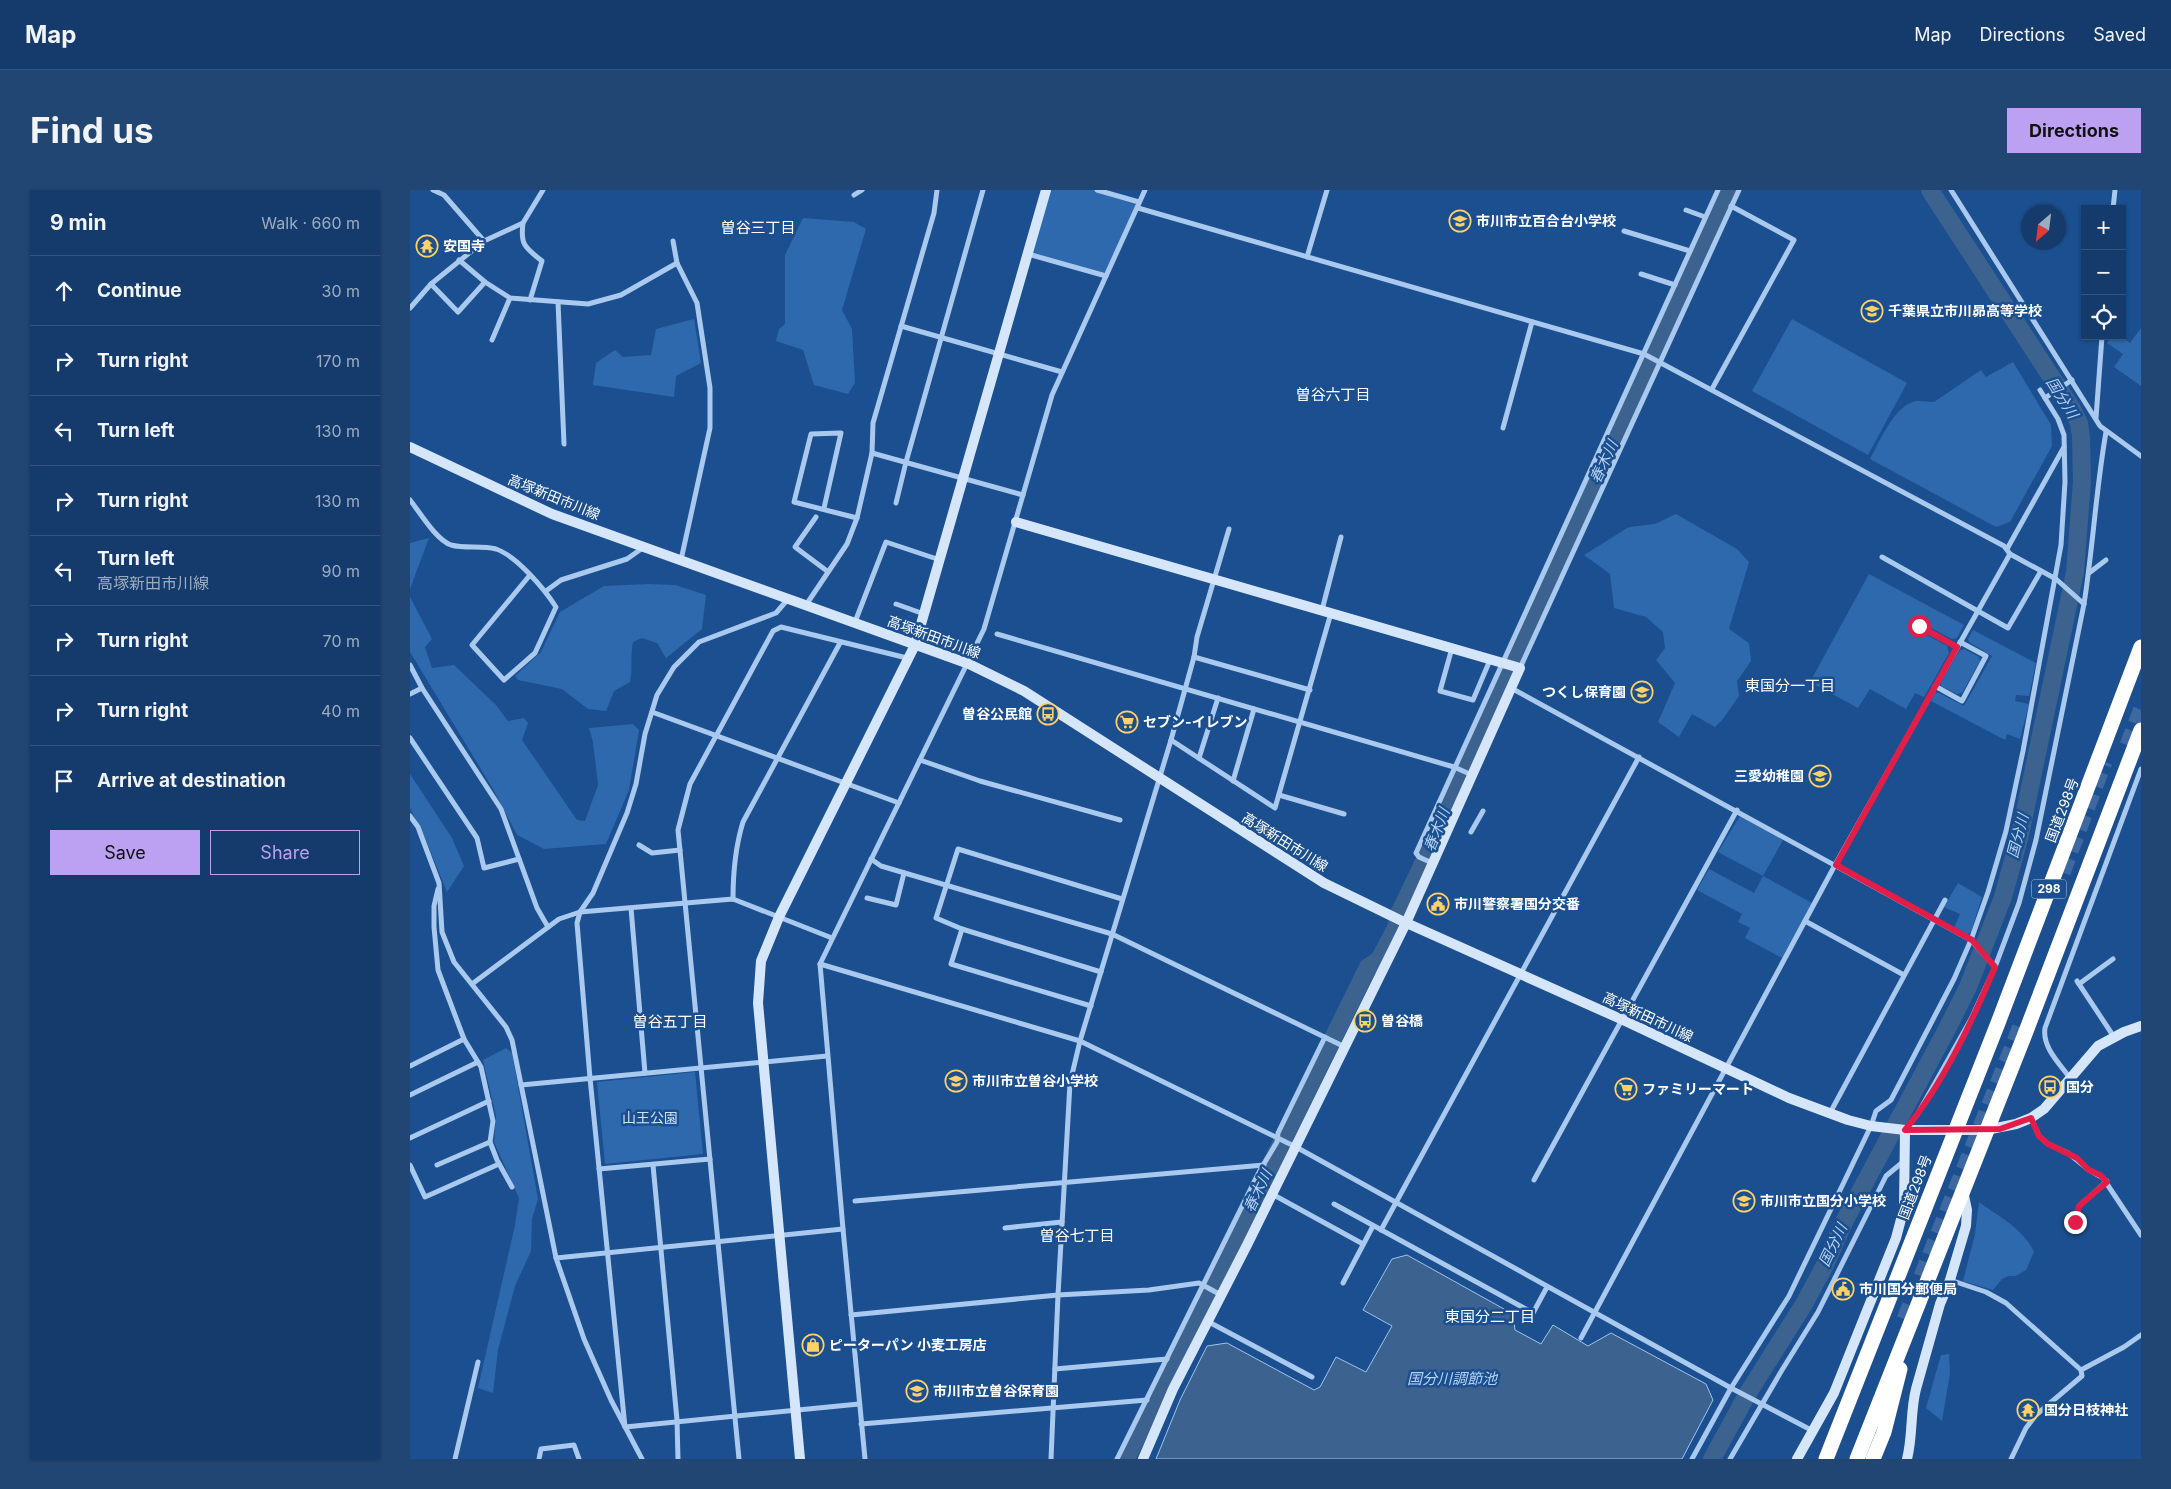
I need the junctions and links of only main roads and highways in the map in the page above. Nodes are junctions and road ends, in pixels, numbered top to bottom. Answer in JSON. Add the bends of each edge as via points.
{"nodes":[{"id":1,"x":2141,"y":647,"type":"edge"},
{"id":2,"x":2141,"y":730,"type":"edge"},
{"id":3,"x":1911,"y":1319,"type":"junction"},
{"id":4,"x":1826,"y":1459,"type":"edge"},
{"id":5,"x":1857,"y":1459,"type":"edge"},
{"id":6,"x":1873,"y":1459,"type":"edge"}],
"edges":[{"from":1,"to":4,"type":"highway","name":"国道298号","number":"298","via":[[1998,1023]]},
{"from":2,"to":3,"type":"highway","number":"298"},
{"from":3,"to":5,"type":"highway","number":"298"},
{"from":3,"to":6,"type":"highway","via":[[1891,1406]]}]}
